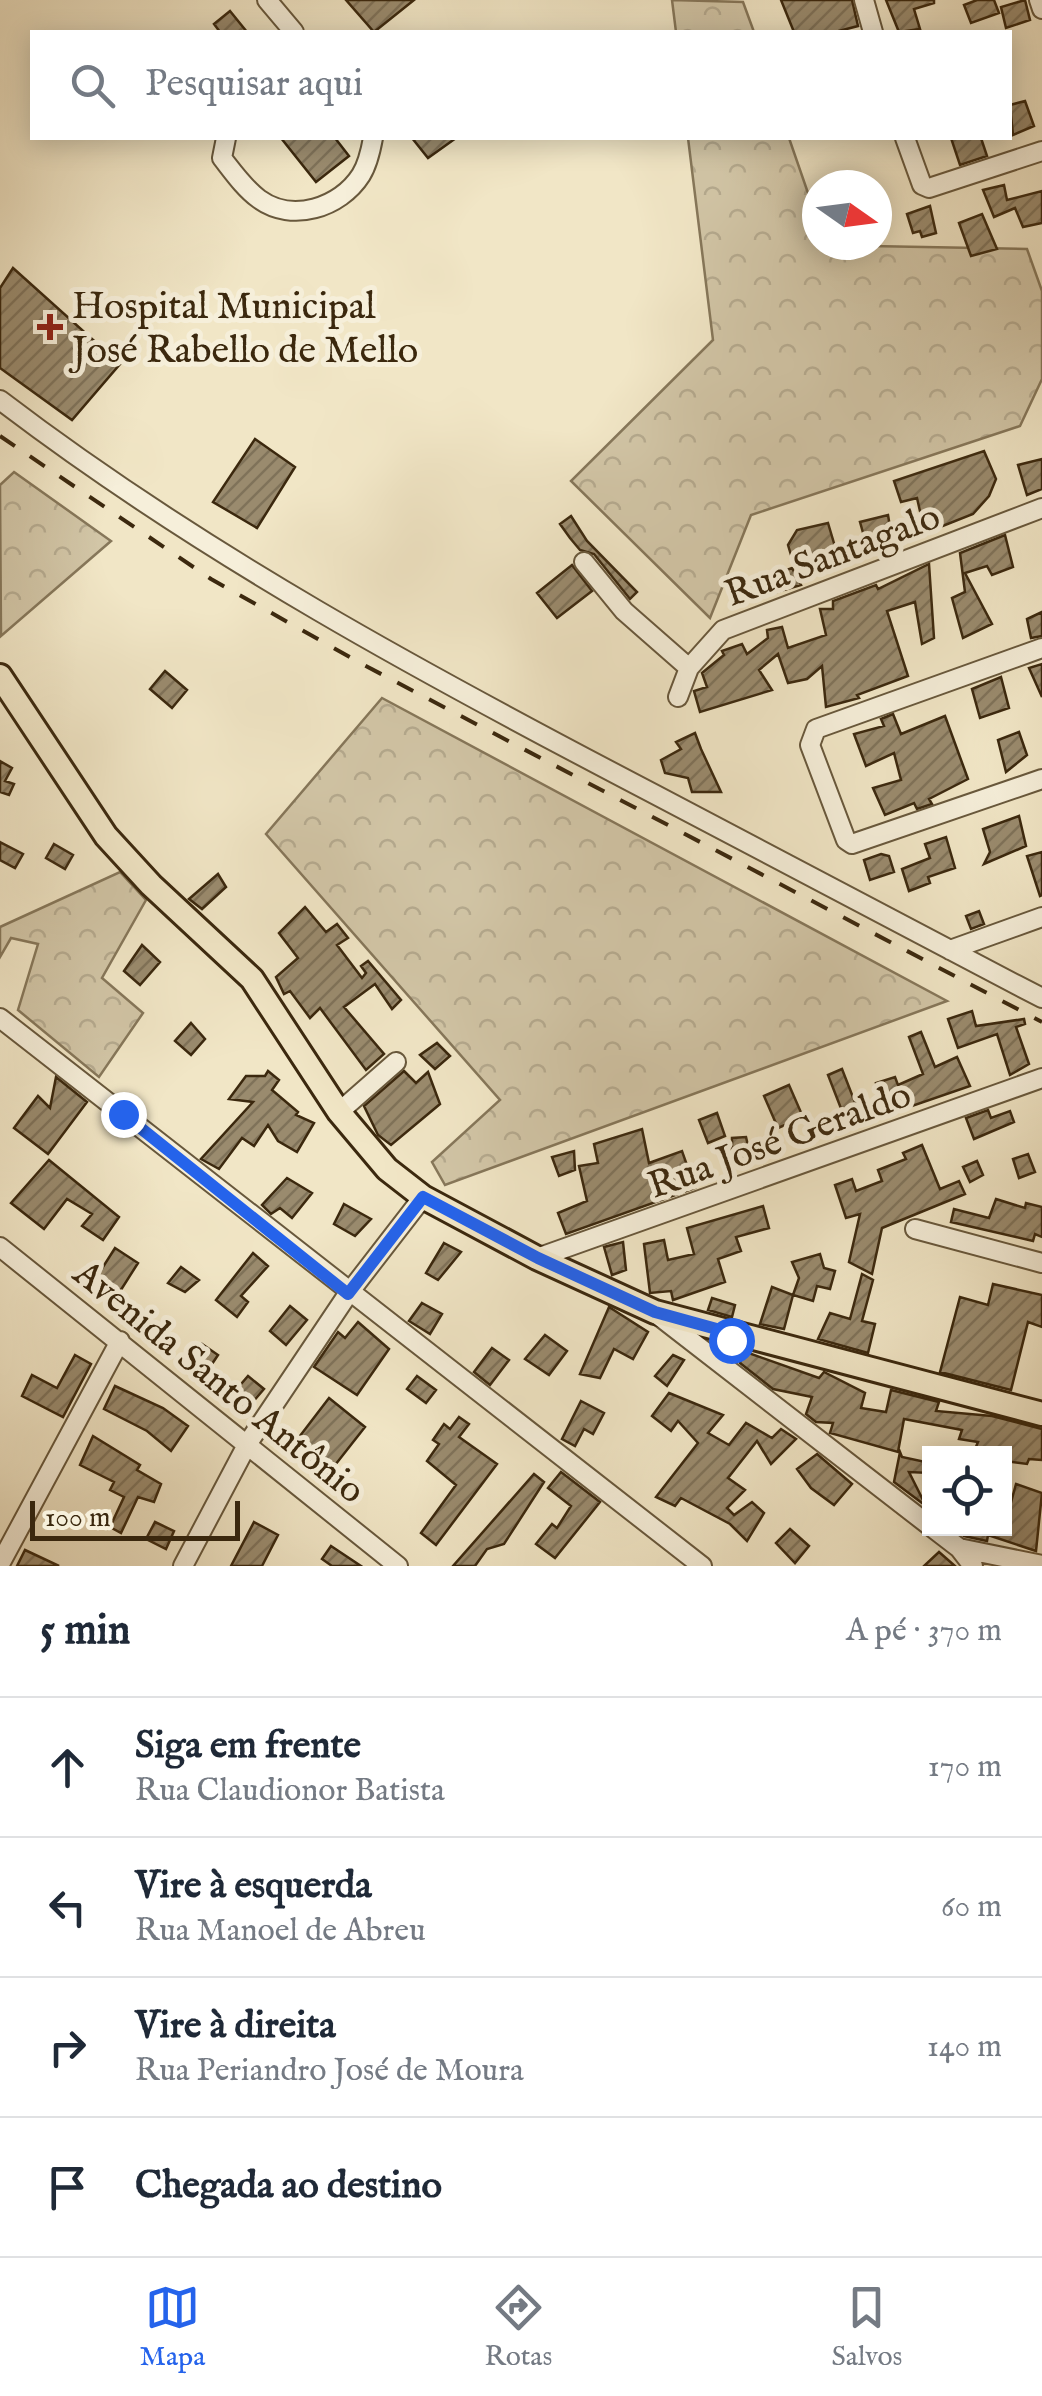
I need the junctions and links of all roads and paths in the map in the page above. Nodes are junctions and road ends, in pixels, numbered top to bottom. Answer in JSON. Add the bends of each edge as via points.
{"nodes":[{"id":1,"x":267,"y":0,"type":"edge"},
{"id":2,"x":864,"y":0,"type":"edge"},
{"id":3,"x":1039,"y":0,"type":"edge"},
{"id":4,"x":1042,"y":9,"type":"edge"},
{"id":5,"x":292,"y":30,"type":"edge"},
{"id":6,"x":873,"y":30,"type":"edge"},
{"id":7,"x":226,"y":140,"type":"edge"},
{"id":8,"x":373,"y":140,"type":"edge"},
{"id":9,"x":906,"y":140,"type":"edge"},
{"id":10,"x":1042,"y":151,"type":"edge"},
{"id":11,"x":0,"y":400,"type":"edge"},
{"id":12,"x":1042,"y":508,"type":"edge"},
{"id":13,"x":584,"y":562,"type":"dead end"},
{"id":14,"x":1042,"y":648,"type":"edge"},
{"id":15,"x":689,"y":668,"type":"junction"},
{"id":16,"x":0,"y":676,"type":"edge"},
{"id":17,"x":678,"y":698,"type":"dead end"},
{"id":18,"x":1042,"y":779,"type":"edge"},
{"id":19,"x":1042,"y":917,"type":"edge"},
{"id":20,"x":950,"y":950,"type":"junction"},
{"id":21,"x":1042,"y":998,"type":"edge"},
{"id":22,"x":0,"y":1018,"type":"edge"},
{"id":23,"x":396,"y":1062,"type":"dead end"},
{"id":24,"x":1042,"y":1078,"type":"edge"},
{"id":25,"x":339,"y":1112,"type":"junction"},
{"id":26,"x":423,"y":1197,"type":"junction"},
{"id":27,"x":915,"y":1228,"type":"dead end"},
{"id":28,"x":0,"y":1247,"type":"edge"},
{"id":29,"x":538,"y":1258,"type":"junction"},
{"id":30,"x":1042,"y":1263,"type":"edge"},
{"id":31,"x":348,"y":1294,"type":"junction"},
{"id":32,"x":655,"y":1312,"type":"junction"},
{"id":33,"x":742,"y":1336,"type":"junction"},
{"id":34,"x":120,"y":1342,"type":"junction"},
{"id":35,"x":732,"y":1372,"type":"junction"},
{"id":36,"x":1042,"y":1414,"type":"edge"},
{"id":37,"x":248,"y":1443,"type":"junction"},
{"id":38,"x":922,"y":1519,"type":"edge"},
{"id":39,"x":944,"y":1536,"type":"edge"},
{"id":40,"x":960,"y":1548,"type":"junction"},
{"id":41,"x":0,"y":1564,"type":"edge"},
{"id":42,"x":396,"y":1565,"type":"edge"},
{"id":43,"x":1042,"y":1565,"type":"edge"},
{"id":44,"x":183,"y":1566,"type":"edge"},
{"id":45,"x":702,"y":1566,"type":"edge"},
{"id":46,"x":973,"y":1566,"type":"edge"}],
"edges":[{"from":1,"to":5,"type":"street"},
{"from":2,"to":6,"type":"street"},
{"from":3,"to":4,"type":"street"},
{"from":7,"to":8,"type":"street","via":[[222,158],[248,189],[266,203],[304,211],[326,206],[362,174]]},
{"from":9,"to":10,"type":"street","via":[[922,184],[939,188]]},
{"from":11,"to":20,"type":"street","via":[[240,564],[424,674]]},
{"from":12,"to":15,"type":"street","name":"Rua Santagalo","via":[[723,630]]},
{"from":13,"to":15,"type":"street","via":[[624,611]]},
{"from":14,"to":18,"type":"street","via":[[812,734],[814,757],[846,840],[858,845]]},
{"from":15,"to":17,"type":"street","name":"Rua Santagalo"},
{"from":16,"to":25,"type":"main road","via":[[106,836],[252,979]]},
{"from":19,"to":20,"type":"street"},
{"from":20,"to":21,"type":"street"},
{"from":22,"to":31,"type":"street"},
{"from":23,"to":25,"type":"street"},
{"from":24,"to":29,"type":"street","name":"Rua José Geraldo"},
{"from":25,"to":26,"type":"main road","via":[[387,1169]]},
{"from":26,"to":29,"type":"main road"},
{"from":26,"to":31,"type":"street"},
{"from":27,"to":30,"type":"street"},
{"from":28,"to":34,"type":"street","name":"Avenida Santo Antônio"},
{"from":29,"to":32,"type":"main road"},
{"from":31,"to":37,"type":"street"},
{"from":31,"to":45,"type":"street"},
{"from":32,"to":33,"type":"main road"},
{"from":32,"to":35,"type":"street"},
{"from":33,"to":35,"type":"street","via":[[723,1347]]},
{"from":33,"to":36,"type":"main road"},
{"from":34,"to":37,"type":"street","name":"Avenida Santo Antônio"},
{"from":34,"to":41,"type":"street"},
{"from":35,"to":38,"type":"street"},
{"from":37,"to":42,"type":"street","name":"Avenida Santo Antônio"},
{"from":37,"to":44,"type":"street"},
{"from":39,"to":40,"type":"street"},
{"from":40,"to":43,"type":"street"},
{"from":40,"to":46,"type":"street"}]}
